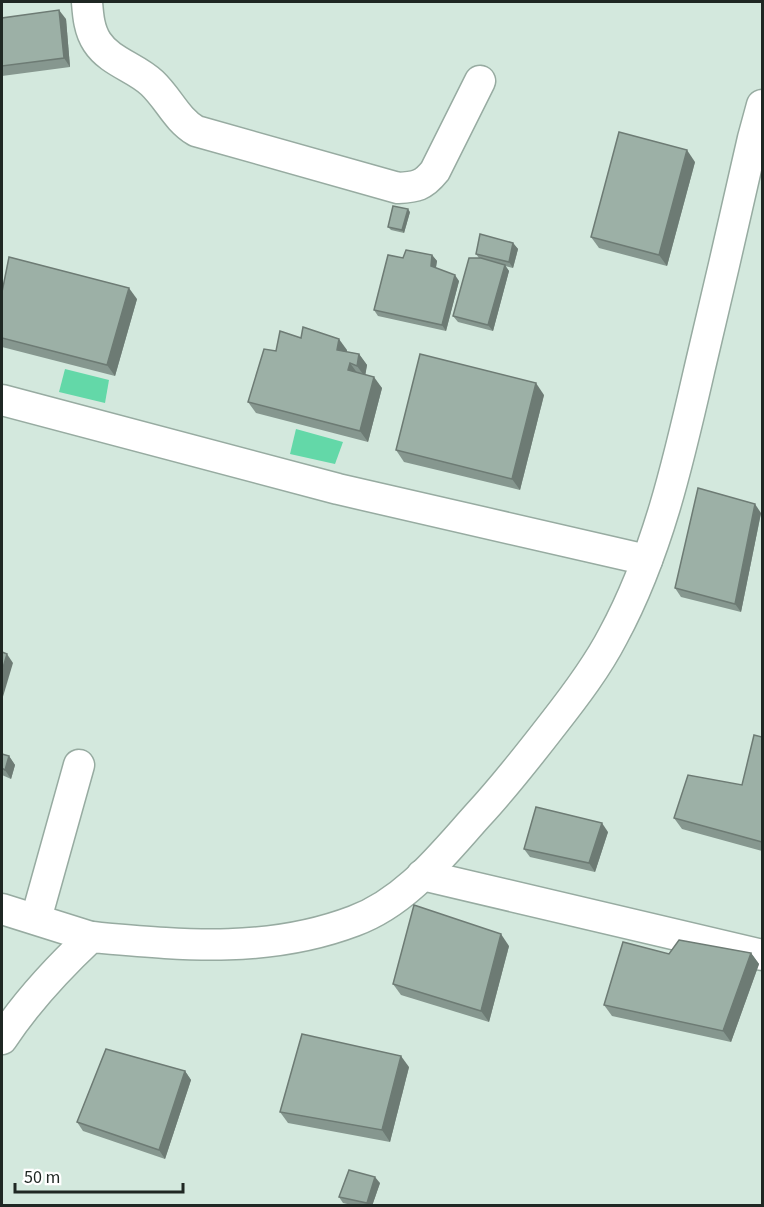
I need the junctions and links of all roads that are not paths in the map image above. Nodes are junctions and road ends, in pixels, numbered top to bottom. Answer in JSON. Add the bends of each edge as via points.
{"nodes":[{"id":1,"x":87,"y":2,"type":"edge"},
{"id":2,"x":480,"y":81,"type":"dead end"},
{"id":3,"x":762,"y":105,"type":"edge"},
{"id":4,"x":758,"y":136,"type":"edge"},
{"id":5,"x":2,"y":400,"type":"edge"},
{"id":6,"x":647,"y":560,"type":"junction"},
{"id":7,"x":80,"y":765,"type":"dead end"},
{"id":8,"x":422,"y":875,"type":"junction"},
{"id":9,"x":2,"y":909,"type":"edge"},
{"id":10,"x":36,"y":920,"type":"junction"},
{"id":11,"x":92,"y":937,"type":"junction"},
{"id":12,"x":762,"y":955,"type":"edge"},
{"id":13,"x":2,"y":1039,"type":"edge"}],
"edges":[{"from":1,"to":2,"type":"street","via":[[95,40],[106,54],[142,74],[190,128],[398,188],[426,183]]},
{"from":3,"to":4,"type":"street"},
{"from":4,"to":6,"type":"street","via":[[688,419]]},
{"from":5,"to":6,"type":"street","via":[[338,489]]},
{"from":6,"to":8,"type":"street","via":[[603,655],[495,797]]},
{"from":7,"to":10,"type":"street"},
{"from":8,"to":11,"type":"street","via":[[358,920],[290,939],[209,945]]},
{"from":8,"to":12,"type":"street"},
{"from":9,"to":10,"type":"street"},
{"from":10,"to":11,"type":"street"},
{"from":11,"to":13,"type":"street","via":[[45,982]]}]}
